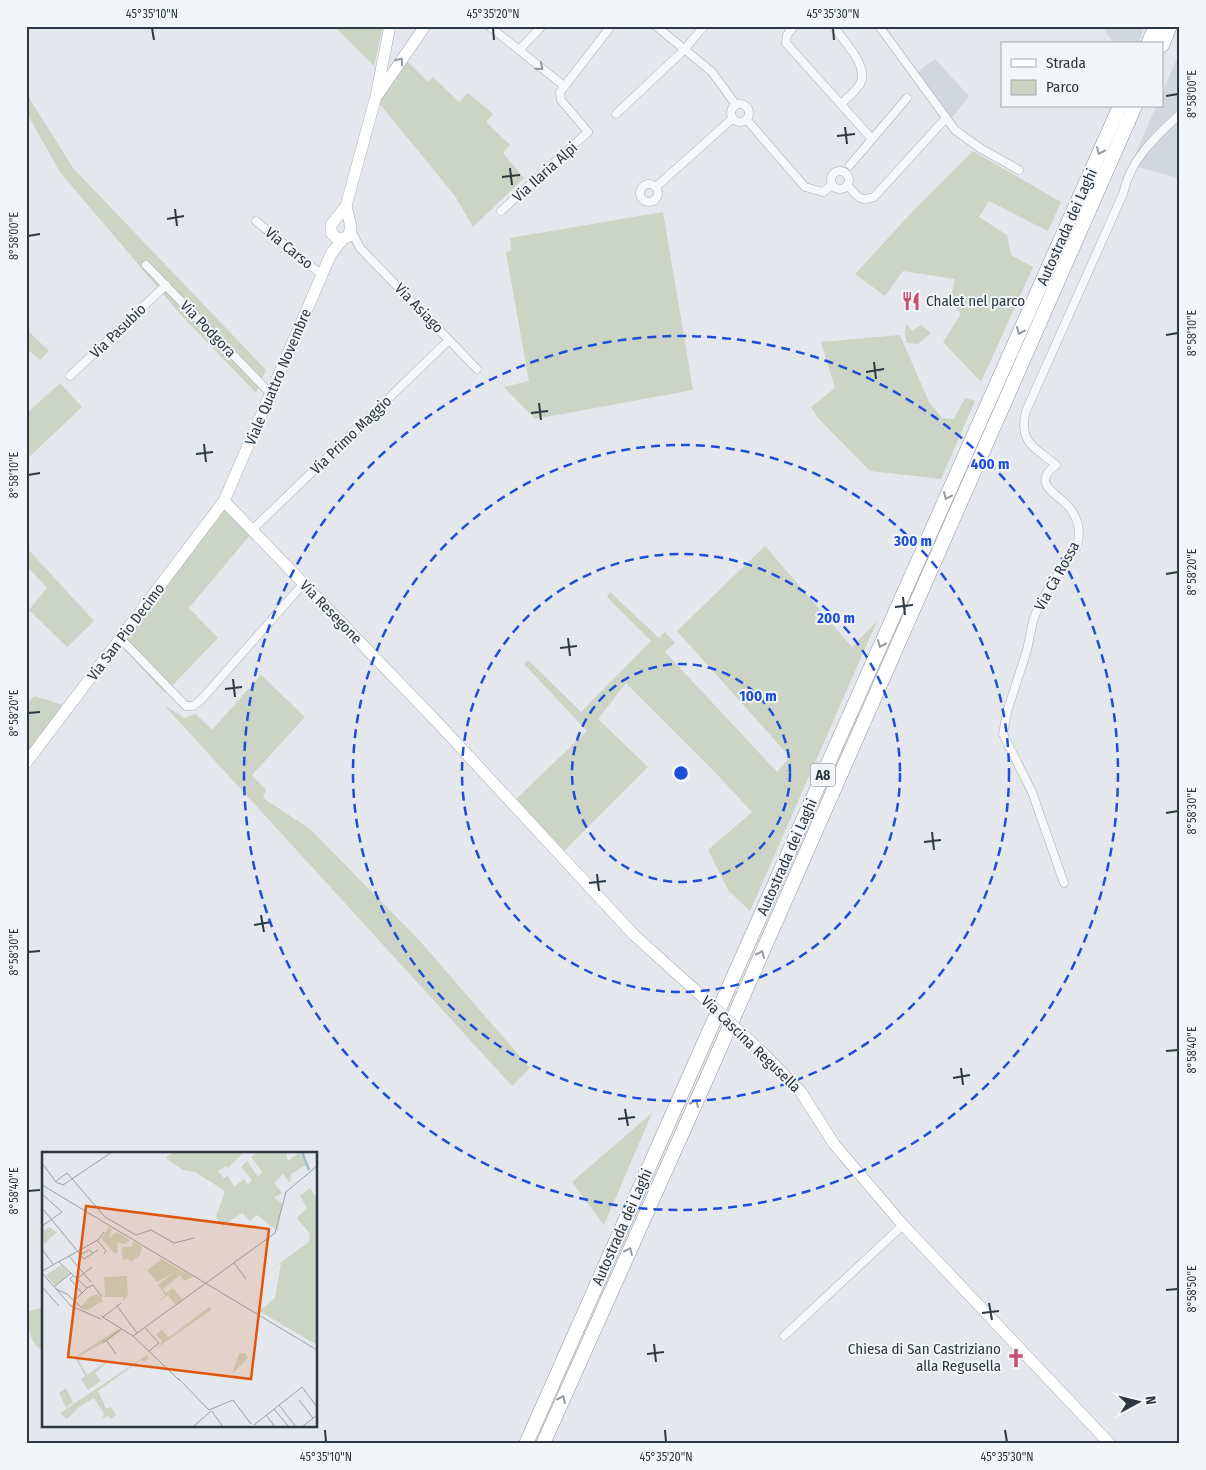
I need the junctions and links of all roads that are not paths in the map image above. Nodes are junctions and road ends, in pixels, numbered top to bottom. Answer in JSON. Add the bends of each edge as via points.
{"nodes":[{"id":1,"x":390,"y":26,"type":"edge"},
{"id":2,"x":424,"y":26,"type":"edge"},
{"id":3,"x":489,"y":26,"type":"edge"},
{"id":4,"x":542,"y":26,"type":"edge"},
{"id":5,"x":611,"y":26,"type":"edge"},
{"id":6,"x":656,"y":26,"type":"edge"},
{"id":7,"x":704,"y":26,"type":"edge"},
{"id":8,"x":794,"y":26,"type":"edge"},
{"id":9,"x":832,"y":26,"type":"edge"},
{"id":10,"x":879,"y":26,"type":"edge"},
{"id":11,"x":1156,"y":26,"type":"edge"},
{"id":12,"x":1170,"y":26,"type":"edge"},
{"id":13,"x":1149,"y":42,"type":"edge"},
{"id":14,"x":1163,"y":42,"type":"edge"},
{"id":15,"x":519,"y":50,"type":"junction"},
{"id":16,"x":684,"y":50,"type":"junction"},
{"id":17,"x":564,"y":86,"type":"junction"},
{"id":18,"x":376,"y":96,"type":"junction"},
{"id":19,"x":907,"y":98,"type":"dead end"},
{"id":20,"x":841,"y":104,"type":"junction"},
{"id":21,"x":736,"y":105,"type":"junction"},
{"id":22,"x":1119,"y":108,"type":"edge"},
{"id":23,"x":1134,"y":108,"type":"edge"},
{"id":24,"x":616,"y":114,"type":"dead end"},
{"id":25,"x":1180,"y":114,"type":"edge"},
{"id":26,"x":733,"y":118,"type":"junction"},
{"id":27,"x":946,"y":118,"type":"junction"},
{"id":28,"x":747,"y":120,"type":"junction"},
{"id":29,"x":872,"y":140,"type":"junction"},
{"id":30,"x":850,"y":165,"type":"dead end"},
{"id":31,"x":1019,"y":170,"type":"dead end"},
{"id":32,"x":832,"y":184,"type":"junction"},
{"id":33,"x":656,"y":186,"type":"dead end"},
{"id":34,"x":847,"y":186,"type":"junction"},
{"id":35,"x":346,"y":206,"type":"junction"},
{"id":36,"x":501,"y":211,"type":"dead end"},
{"id":37,"x":336,"y":220,"type":"junction"},
{"id":38,"x":256,"y":221,"type":"dead end"},
{"id":39,"x":344,"y":234,"type":"junction"},
{"id":40,"x":146,"y":265,"type":"dead end"},
{"id":41,"x":322,"y":275,"type":"junction"},
{"id":42,"x":166,"y":285,"type":"junction"},
{"id":43,"x":449,"y":340,"type":"junction"},
{"id":44,"x":477,"y":369,"type":"dead end"},
{"id":45,"x":70,"y":376,"type":"dead end"},
{"id":46,"x":271,"y":394,"type":"junction"},
{"id":47,"x":224,"y":501,"type":"junction"},
{"id":48,"x":252,"y":530,"type":"junction"},
{"id":49,"x":303,"y":584,"type":"junction"},
{"id":50,"x":122,"y":639,"type":"junction"},
{"id":51,"x":438,"y":723,"type":"joint"},
{"id":52,"x":26,"y":763,"type":"edge"},
{"id":53,"x":1064,"y":884,"type":"dead end"},
{"id":54,"x":903,"y":1225,"type":"junction"},
{"id":55,"x":784,"y":1336,"type":"dead end"},
{"id":56,"x":526,"y":1444,"type":"edge"},
{"id":57,"x":543,"y":1444,"type":"edge"},
{"id":58,"x":1110,"y":1444,"type":"edge"}],
"edges":[{"from":1,"to":18,"type":"street"},
{"from":18,"to":2,"type":"street","one_way":true},
{"from":3,"to":15,"type":"street"},
{"from":4,"to":15,"type":"street"},
{"from":5,"to":17,"type":"street"},
{"from":6,"to":16,"type":"street"},
{"from":7,"to":16,"type":"street"},
{"from":8,"to":20,"type":"street","via":[[786,35],[786,43]]},
{"from":9,"to":20,"type":"street","via":[[862,66],[864,74],[860,84]]},
{"from":10,"to":27,"type":"street"},
{"from":11,"to":13,"type":"highway"},
{"from":12,"to":14,"type":"highway"},
{"from":15,"to":17,"type":"street","one_way":true},
{"from":16,"to":21,"type":"street","via":[[712,72]]},
{"from":16,"to":24,"type":"street"},
{"from":17,"to":36,"type":"street","name":"Via Ilaria Alpi","via":[[560,92],[561,100],[588,132]]},
{"from":18,"to":35,"type":"street"},
{"from":19,"to":29,"type":"street"},
{"from":20,"to":29,"type":"street"},
{"from":21,"to":26,"type":"street","via":[[731,113]]},
{"from":21,"to":28,"type":"street","via":[[742,104],[749,109]]},
{"from":22,"to":56,"type":"highway","name":"Autostrada dei Laghi","number":"A8","one_way":true},
{"from":57,"to":23,"type":"highway","name":"Autostrada dei Laghi","number":"A8","one_way":true},
{"from":25,"to":53,"type":"street","name":"Via Cà Rossa","via":[[1156,136],[1130,170],[1123,194],[1024,422],[1025,436],[1056,465],[1046,474],[1047,489],[1066,504],[1078,521],[1080,537],[1040,602],[1003,734],[1032,792]]},
{"from":26,"to":28,"type":"street","via":[[741,123]]},
{"from":26,"to":33,"type":"street"},
{"from":27,"to":31,"type":"street","via":[[955,130],[980,148]]},
{"from":27,"to":34,"type":"street","via":[[874,197],[861,199]]},
{"from":28,"to":32,"type":"street","via":[[805,187],[823,192]]},
{"from":29,"to":30,"type":"street"},
{"from":32,"to":34,"type":"street","via":[[839,189]]},
{"from":32,"to":34,"type":"street","via":[[831,176],[842,171],[848,177]]},
{"from":35,"to":37,"type":"street"},
{"from":35,"to":39,"type":"street"},
{"from":37,"to":39,"type":"street","via":[[344,219]]},
{"from":37,"to":39,"type":"street","via":[[330,229]]},
{"from":38,"to":41,"type":"street","name":"Via Carso"},
{"from":39,"to":41,"type":"street","name":"Viale Quattro Novembre"},
{"from":39,"to":43,"type":"street","name":"Via Asiago"},
{"from":40,"to":42,"type":"street","name":"Via Podgora"},
{"from":41,"to":46,"type":"street","name":"Viale Quattro Novembre"},
{"from":42,"to":45,"type":"street","name":"Via Pasubio"},
{"from":42,"to":46,"type":"street","name":"Via Podgora"},
{"from":43,"to":44,"type":"street","name":"Via Asiago"},
{"from":43,"to":48,"type":"street","name":"Via Primo Maggio"},
{"from":46,"to":47,"type":"street","name":"Viale Quattro Novembre"},
{"from":47,"to":48,"type":"street","name":"Via Resegone"},
{"from":47,"to":50,"type":"street","name":"Via San Pio Decimo"},
{"from":48,"to":49,"type":"street","name":"Via Resegone"},
{"from":49,"to":50,"type":"street","via":[[194,706],[186,706]]},
{"from":49,"to":51,"type":"street","name":"Via Resegone"},
{"from":50,"to":52,"type":"street","name":"Via San Pio Decimo"},
{"from":51,"to":54,"type":"street","name":"Via Cascina Regusella","bridge":true,"via":[[634,935],[801,1092],[834,1144]]},
{"from":54,"to":55,"type":"street"},
{"from":54,"to":58,"type":"street","name":"Via Cascina Regusella"}]}
